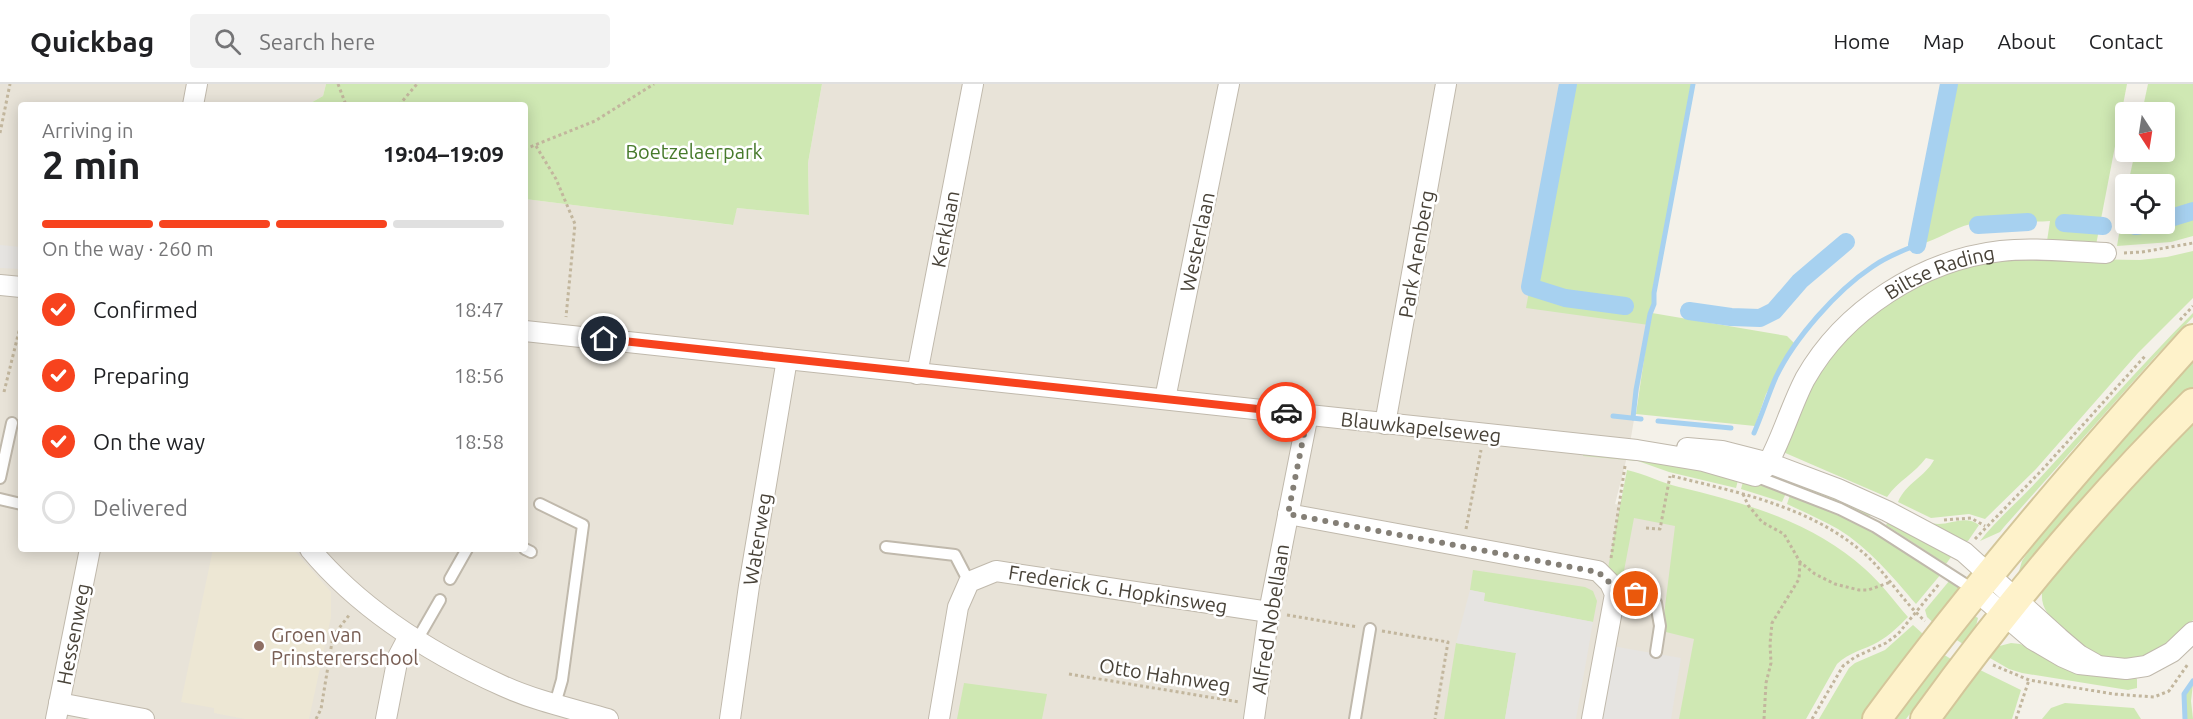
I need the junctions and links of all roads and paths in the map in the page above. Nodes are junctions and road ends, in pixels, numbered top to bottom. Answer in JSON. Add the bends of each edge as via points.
{"nodes":[{"id":1,"x":10,"y":84,"type":"edge"},
{"id":2,"x":197,"y":84,"type":"edge"},
{"id":3,"x":338,"y":84,"type":"edge"},
{"id":4,"x":417,"y":84,"type":"edge"},
{"id":5,"x":654,"y":84,"type":"edge"},
{"id":6,"x":973,"y":84,"type":"edge"},
{"id":7,"x":1229,"y":84,"type":"edge"},
{"id":8,"x":1446,"y":84,"type":"edge"},
{"id":9,"x":194,"y":102,"type":"edge"},
{"id":10,"x":345,"y":102,"type":"edge"},
{"id":11,"x":402,"y":102,"type":"edge"},
{"id":12,"x":0,"y":133,"type":"edge"},
{"id":13,"x":536,"y":146,"type":"junction"},
{"id":14,"x":528,"y":148,"type":"edge"},
{"id":15,"x":2193,"y":243,"type":"edge"},
{"id":16,"x":2106,"y":253,"type":"joint"},
{"id":17,"x":0,"y":285,"type":"edge"},
{"id":18,"x":18,"y":287,"type":"edge"},
{"id":19,"x":2193,"y":306,"type":"edge"},
{"id":20,"x":528,"y":331,"type":"edge"},
{"id":21,"x":2185,"y":331,"type":"edge"},
{"id":22,"x":18,"y":335,"type":"edge"},
{"id":23,"x":563,"y":335,"type":"junction"},
{"id":24,"x":2146,"y":355,"type":"dead end"},
{"id":25,"x":787,"y":359,"type":"junction"},
{"id":26,"x":917,"y":374,"type":"junction"},
{"id":27,"x":4,"y":392,"type":"dead end"},
{"id":28,"x":1165,"y":399,"type":"junction"},
{"id":29,"x":2193,"y":403,"type":"edge"},
{"id":30,"x":1308,"y":414,"type":"junction"},
{"id":31,"x":12,"y":423,"type":"dead end"},
{"id":32,"x":1385,"y":424,"type":"junction"},
{"id":33,"x":1482,"y":446,"type":"dead end"},
{"id":34,"x":1632,"y":456,"type":"junction"},
{"id":35,"x":1766,"y":464,"type":"junction"},
{"id":36,"x":1670,"y":476,"type":"dead end"},
{"id":37,"x":0,"y":478,"type":"edge"},
{"id":38,"x":1743,"y":494,"type":"dead end"},
{"id":39,"x":0,"y":500,"type":"edge"},
{"id":40,"x":18,"y":503,"type":"edge"},
{"id":41,"x":540,"y":504,"type":"dead end"},
{"id":42,"x":1783,"y":507,"type":"dead end"},
{"id":43,"x":1288,"y":514,"type":"junction"},
{"id":44,"x":1985,"y":526,"type":"dead end"},
{"id":45,"x":1646,"y":528,"type":"dead end"},
{"id":46,"x":1463,"y":546,"type":"junction"},
{"id":47,"x":886,"y":547,"type":"dead end"},
{"id":48,"x":89,"y":552,"type":"edge"},
{"id":49,"x":313,"y":552,"type":"edge"},
{"id":50,"x":465,"y":552,"type":"edge"},
{"id":51,"x":1800,"y":562,"type":"junction"},
{"id":52,"x":450,"y":579,"type":"dead end"},
{"id":53,"x":969,"y":582,"type":"junction"},
{"id":54,"x":1891,"y":582,"type":"junction"},
{"id":55,"x":1983,"y":583,"type":"junction"},
{"id":56,"x":1611,"y":587,"type":"junction"},
{"id":57,"x":361,"y":600,"type":"junction"},
{"id":58,"x":440,"y":600,"type":"dead end"},
{"id":59,"x":2011,"y":609,"type":"junction"},
{"id":60,"x":1269,"y":612,"type":"junction"},
{"id":61,"x":1370,"y":629,"type":"dead end"},
{"id":62,"x":2193,"y":632,"type":"edge"},
{"id":63,"x":413,"y":638,"type":"junction"},
{"id":64,"x":1448,"y":642,"type":"dead end"},
{"id":65,"x":1656,"y":652,"type":"dead end"},
{"id":66,"x":1069,"y":674,"type":"dead end"},
{"id":67,"x":2030,"y":680,"type":"dead end"},
{"id":68,"x":555,"y":704,"type":"junction"},
{"id":69,"x":58,"y":711,"type":"edge"},
{"id":70,"x":1255,"y":712,"type":"edge"},
{"id":71,"x":144,"y":719,"type":"edge"},
{"id":72,"x":316,"y":719,"type":"edge"},
{"id":73,"x":386,"y":719,"type":"edge"},
{"id":74,"x":608,"y":719,"type":"edge"},
{"id":75,"x":730,"y":719,"type":"edge"},
{"id":76,"x":939,"y":719,"type":"edge"},
{"id":77,"x":1355,"y":719,"type":"edge"},
{"id":78,"x":1435,"y":719,"type":"edge"},
{"id":79,"x":1592,"y":719,"type":"edge"},
{"id":80,"x":1764,"y":719,"type":"edge"},
{"id":81,"x":1812,"y":719,"type":"edge"},
{"id":82,"x":1877,"y":719,"type":"edge"},
{"id":83,"x":1925,"y":719,"type":"edge"},
{"id":84,"x":2016,"y":719,"type":"edge"}],
"edges":[{"from":1,"to":12,"type":"path"},
{"from":2,"to":9,"type":"street"},
{"from":3,"to":10,"type":"path"},
{"from":4,"to":11,"type":"path"},
{"from":5,"to":13,"type":"path","via":[[595,121]]},
{"from":6,"to":26,"type":"street","name":"Kerklaan"},
{"from":7,"to":28,"type":"street","name":"Westerlaan"},
{"from":8,"to":32,"type":"street","name":"Park Arenberg"},
{"from":13,"to":14,"type":"path"},
{"from":13,"to":23,"type":"path","via":[[556,179],[575,224]]},
{"from":15,"to":16,"type":"path","via":[[2142,252]]},
{"from":16,"to":35,"type":"street","name":"Biltse Rading","via":[[2002,251],[1964,258],[1940,265],[1883,296],[1849,323],[1824,350],[1805,379]]},
{"from":17,"to":18,"type":"street"},
{"from":19,"to":21,"type":"path"},
{"from":20,"to":23,"type":"street","name":"Blauwkapelseweg"},
{"from":21,"to":55,"type":"main road","via":[[2097,446]]},
{"from":22,"to":27,"type":"path"},
{"from":23,"to":25,"type":"street","name":"Blauwkapelseweg"},
{"from":24,"to":44,"type":"path","via":[[2042,470]]},
{"from":25,"to":26,"type":"street","name":"Blauwkapelseweg"},
{"from":25,"to":75,"type":"street","name":"Waterweg"},
{"from":26,"to":28,"type":"street","name":"Blauwkapelseweg"},
{"from":28,"to":30,"type":"street","name":"Blauwkapelseweg"},
{"from":29,"to":59,"type":"main road","via":[[2110,489]]},
{"from":30,"to":32,"type":"street","name":"Blauwkapelseweg"},
{"from":30,"to":43,"type":"street","name":"Alfred Nobellaan"},
{"from":31,"to":37,"type":"lane"},
{"from":32,"to":34,"type":"street","name":"Blauwkapelseweg"},
{"from":33,"to":46,"type":"path"},
{"from":34,"to":35,"type":"street","name":"Blauwkapelseweg","via":[[1678,447],[1722,451]]},
{"from":34,"to":56,"type":"path"},
{"from":35,"to":55,"type":"street","name":"Blauwkapelseweg","via":[[1838,489],[1964,552]]},
{"from":36,"to":45,"type":"path","via":[[1660,529]]},
{"from":38,"to":51,"type":"path","via":[[1762,522],[1784,534]]},
{"from":39,"to":40,"type":"lane"},
{"from":41,"to":68,"type":"lane","via":[[583,525],[562,680]]},
{"from":42,"to":54,"type":"path","via":[[1841,536]]},
{"from":43,"to":46,"type":"street"},
{"from":43,"to":60,"type":"street","name":"Alfred Nobellaan"},
{"from":46,"to":56,"type":"street","via":[[1598,572]]},
{"from":47,"to":53,"type":"lane","via":[[955,555]]},
{"from":48,"to":69,"type":"street","name":"Hessenweg"},
{"from":49,"to":57,"type":"street"},
{"from":50,"to":52,"type":"lane"},
{"from":51,"to":54,"type":"path","via":[[1835,584],[1859,591]]},
{"from":51,"to":80,"type":"path","via":[[1799,579],[1772,624]]},
{"from":53,"to":60,"type":"street","name":"Frederick G. Hopkinsweg","via":[[996,571]]},
{"from":53,"to":76,"type":"street","via":[[958,607]]},
{"from":54,"to":81,"type":"path","via":[[1916,613],[1886,643],[1843,666]]},
{"from":55,"to":59,"type":"street","name":"Blauwkapelseweg"},
{"from":55,"to":82,"type":"main road","via":[[1940,633]]},
{"from":56,"to":65,"type":"lane","via":[[1656,603],[1660,626]]},
{"from":56,"to":79,"type":"street"},
{"from":57,"to":63,"type":"street"},
{"from":57,"to":72,"type":"path","via":[[333,636]]},
{"from":58,"to":63,"type":"lane"},
{"from":59,"to":62,"type":"street","name":"Blauwkapelseweg","via":[[2032,639],[2079,664],[2126,669],[2146,666],[2172,652]]},
{"from":59,"to":83,"type":"main road"},
{"from":60,"to":70,"type":"street","name":"Alfred Nobellaan"},
{"from":61,"to":77,"type":"lane"},
{"from":63,"to":68,"type":"street","via":[[504,686]]},
{"from":63,"to":73,"type":"street","via":[[398,657]]},
{"from":64,"to":78,"type":"path"},
{"from":66,"to":70,"type":"path","name":"Otto Hahnweg"},
{"from":67,"to":84,"type":"path"},
{"from":68,"to":74,"type":"street"},
{"from":69,"to":71,"type":"street"}]}
